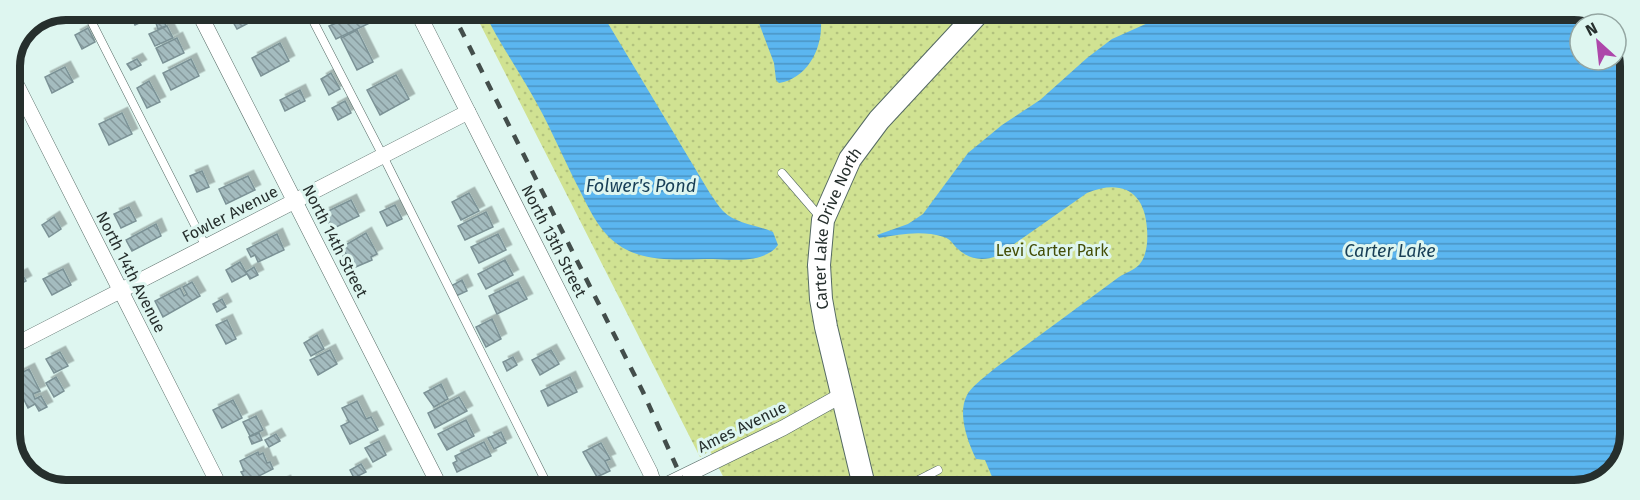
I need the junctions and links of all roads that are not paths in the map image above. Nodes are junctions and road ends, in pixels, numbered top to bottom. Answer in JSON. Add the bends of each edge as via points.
{"nodes":[{"id":1,"x":91,"y":20,"type":"edge"},
{"id":2,"x":203,"y":20,"type":"edge"},
{"id":3,"x":313,"y":20,"type":"edge"},
{"id":4,"x":422,"y":20,"type":"edge"},
{"id":5,"x":972,"y":20,"type":"edge"},
{"id":6,"x":20,"y":92,"type":"edge"},
{"id":7,"x":468,"y":112,"type":"junction"},
{"id":8,"x":383,"y":156,"type":"junction"},
{"id":9,"x":782,"y":173,"type":"dead end"},
{"id":10,"x":295,"y":202,"type":"junction"},
{"id":11,"x":823,"y":220,"type":"junction"},
{"id":12,"x":206,"y":247,"type":"junction"},
{"id":13,"x":121,"y":291,"type":"junction"},
{"id":14,"x":20,"y":343,"type":"edge"},
{"id":15,"x":842,"y":395,"type":"junction"},
{"id":16,"x":938,"y":470,"type":"dead end"},
{"id":17,"x":216,"y":480,"type":"edge"},
{"id":18,"x":436,"y":480,"type":"edge"},
{"id":19,"x":545,"y":480,"type":"edge"},
{"id":20,"x":653,"y":480,"type":"edge"},
{"id":21,"x":676,"y":480,"type":"edge"},
{"id":22,"x":863,"y":480,"type":"edge"},
{"id":23,"x":918,"y":480,"type":"edge"}],
"edges":[{"from":1,"to":12,"type":"lane"},
{"from":2,"to":10,"type":"street","name":"North 14th Street"},
{"from":3,"to":8,"type":"lane"},
{"from":4,"to":7,"type":"street","name":"North 13th Street"},
{"from":5,"to":11,"type":"street","name":"Carter Lake Drive North","via":[[879,120],[850,159]]},
{"from":6,"to":13,"type":"street","name":"North 14th Avenue"},
{"from":7,"to":8,"type":"street","name":"Fowler Avenue"},
{"from":7,"to":20,"type":"street","name":"North 13th Street"},
{"from":8,"to":10,"type":"street","name":"Fowler Avenue"},
{"from":8,"to":19,"type":"lane"},
{"from":9,"to":11,"type":"lane"},
{"from":10,"to":12,"type":"street","name":"Fowler Avenue"},
{"from":10,"to":18,"type":"street","name":"North 14th Street"},
{"from":11,"to":15,"type":"street","name":"Carter Lake Drive North","via":[[821,298]]},
{"from":12,"to":13,"type":"street","name":"Fowler Avenue"},
{"from":13,"to":14,"type":"street","name":"Fowler Avenue"},
{"from":13,"to":17,"type":"street","name":"North 14th Avenue"},
{"from":15,"to":21,"type":"street","name":"Ames Avenue"},
{"from":15,"to":22,"type":"street","name":"Carter Lake Drive North"},
{"from":16,"to":23,"type":"lane"}]}
